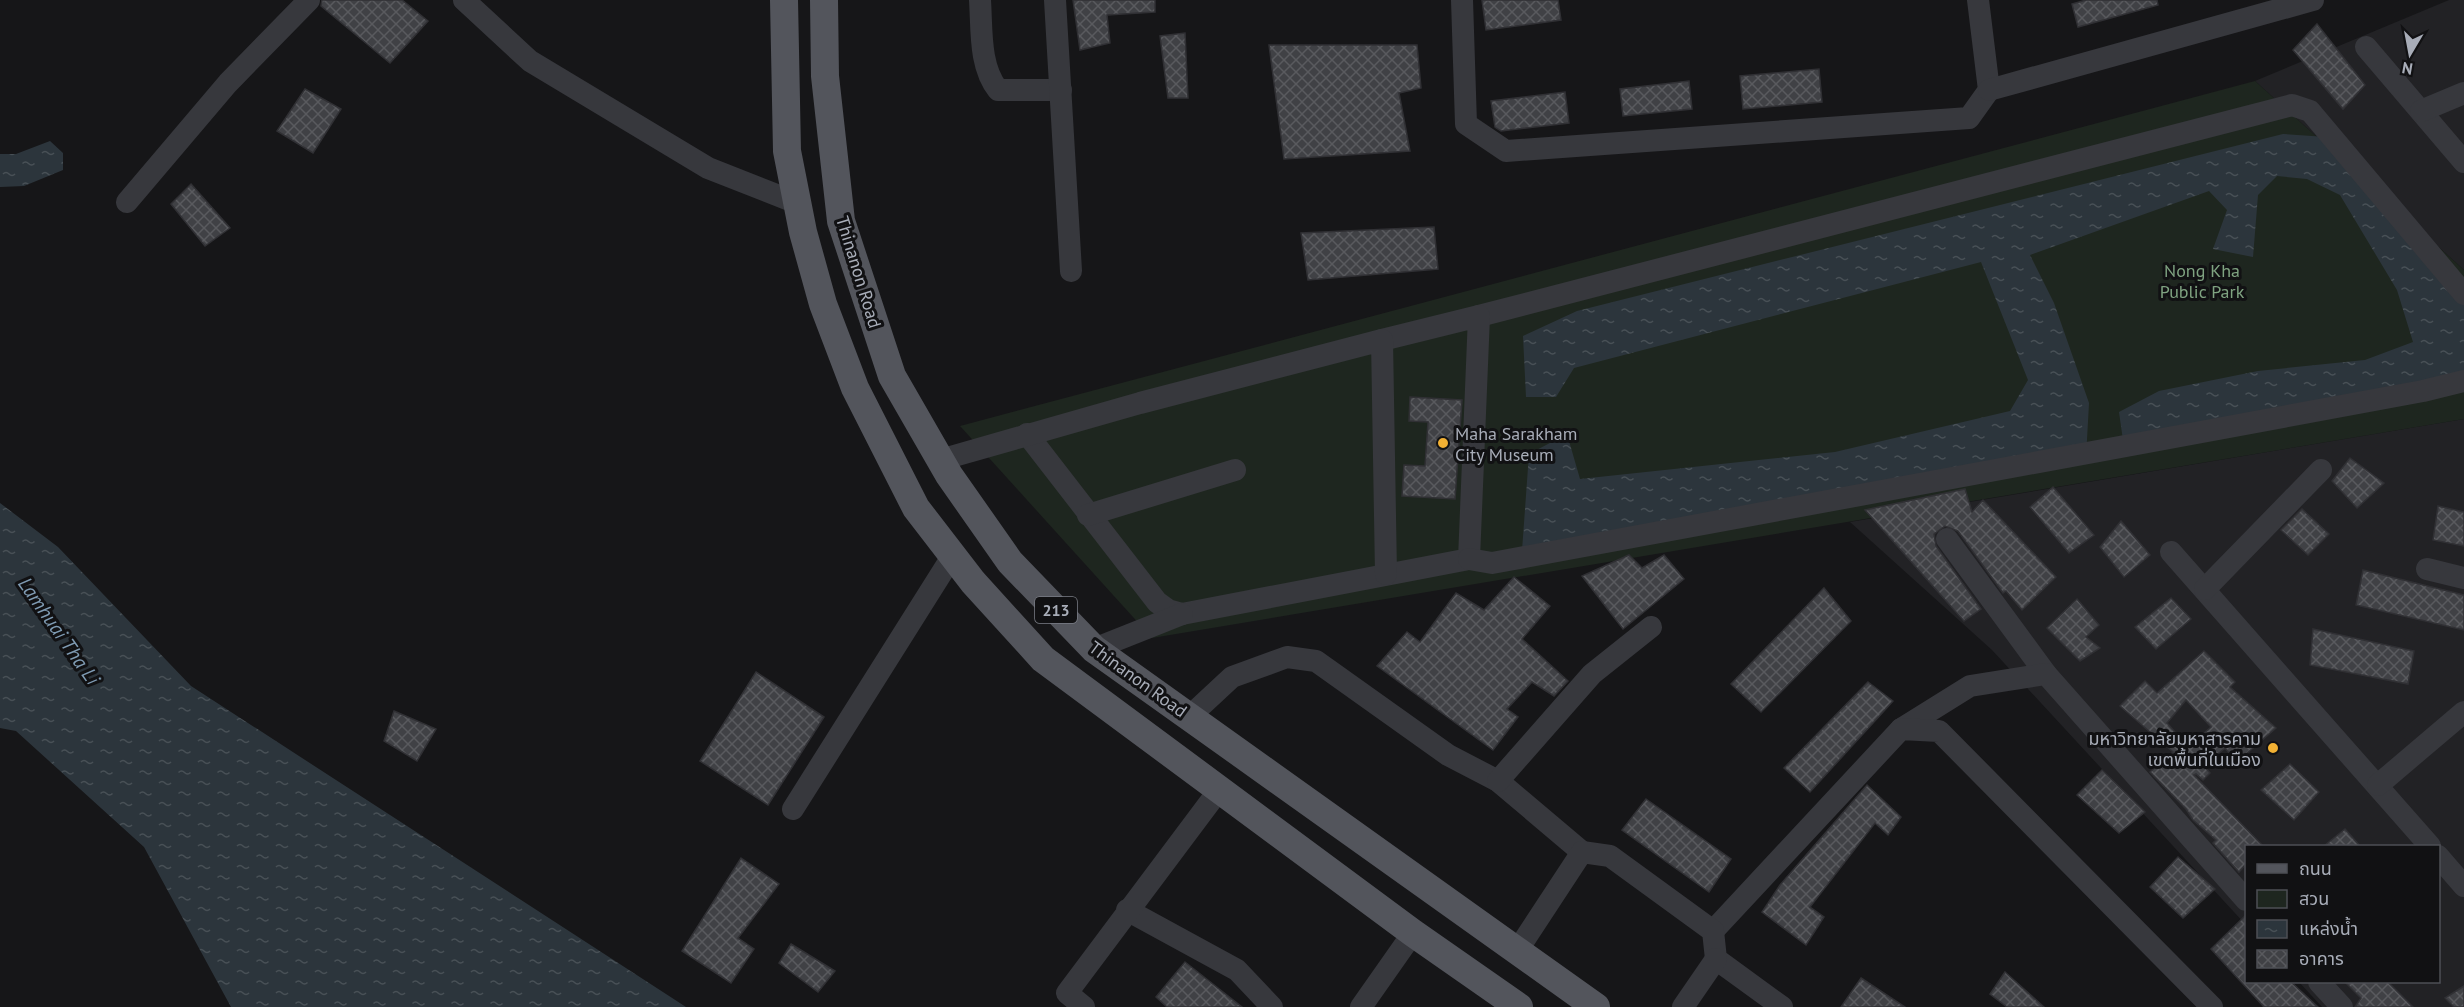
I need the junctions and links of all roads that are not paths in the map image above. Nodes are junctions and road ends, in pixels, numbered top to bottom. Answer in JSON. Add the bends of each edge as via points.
{"nodes":[{"id":1,"x":309,"y":0,"type":"edge"},
{"id":2,"x":464,"y":0,"type":"edge"},
{"id":3,"x":784,"y":0,"type":"edge"},
{"id":4,"x":824,"y":0,"type":"edge"},
{"id":5,"x":980,"y":0,"type":"edge"},
{"id":6,"x":1055,"y":0,"type":"edge"},
{"id":7,"x":1462,"y":0,"type":"edge"},
{"id":8,"x":1978,"y":0,"type":"edge"},
{"id":9,"x":2313,"y":0,"type":"edge"},
{"id":10,"x":2366,"y":47,"type":"dead end"},
{"id":11,"x":1061,"y":90,"type":"junction"},
{"id":12,"x":1989,"y":90,"type":"junction"},
{"id":13,"x":2464,"y":93,"type":"edge"},
{"id":14,"x":2421,"y":111,"type":"junction"},
{"id":15,"x":2464,"y":162,"type":"edge"},
{"id":16,"x":127,"y":202,"type":"dead end"},
{"id":17,"x":797,"y":203,"type":"junction"},
{"id":18,"x":1071,"y":271,"type":"dead end"},
{"id":19,"x":2464,"y":294,"type":"edge"},
{"id":20,"x":1479,"y":316,"type":"junction"},
{"id":21,"x":1382,"y":340,"type":"junction"},
{"id":22,"x":2464,"y":381,"type":"edge"},
{"id":23,"x":1027,"y":434,"type":"junction"},
{"id":24,"x":940,"y":460,"type":"junction"},
{"id":25,"x":1235,"y":470,"type":"dead end"},
{"id":26,"x":2321,"y":470,"type":"dead end"},
{"id":27,"x":1088,"y":515,"type":"junction"},
{"id":28,"x":1947,"y":539,"type":"dead end"},
{"id":29,"x":2171,"y":552,"type":"dead end"},
{"id":30,"x":953,"y":555,"type":"junction"},
{"id":31,"x":1468,"y":559,"type":"junction"},
{"id":32,"x":2427,"y":568,"type":"dead end"},
{"id":33,"x":1386,"y":574,"type":"junction"},
{"id":34,"x":2464,"y":578,"type":"edge"},
{"id":35,"x":2205,"y":589,"type":"junction"},
{"id":36,"x":1182,"y":614,"type":"junction"},
{"id":37,"x":1651,"y":627,"type":"dead end"},
{"id":38,"x":1094,"y":649,"type":"junction"},
{"id":39,"x":2046,"y":674,"type":"junction"},
{"id":40,"x":2464,"y":712,"type":"edge"},
{"id":41,"x":1189,"y":717,"type":"junction"},
{"id":42,"x":1901,"y":729,"type":"junction"},
{"id":43,"x":1498,"y":781,"type":"junction"},
{"id":44,"x":2378,"y":785,"type":"junction"},
{"id":45,"x":1219,"y":790,"type":"junction"},
{"id":46,"x":793,"y":809,"type":"dead end"},
{"id":47,"x":2429,"y":845,"type":"edge"},
{"id":48,"x":1582,"y":852,"type":"junction"},
{"id":49,"x":2440,"y":857,"type":"edge"},
{"id":50,"x":2464,"y":886,"type":"edge"},
{"id":51,"x":2245,"y":898,"type":"edge"},
{"id":52,"x":1127,"y":910,"type":"junction"},
{"id":53,"x":1713,"y":931,"type":"junction"},
{"id":54,"x":1413,"y":933,"type":"junction"},
{"id":55,"x":1517,"y":951,"type":"junction"},
{"id":56,"x":1716,"y":959,"type":"junction"},
{"id":57,"x":2321,"y":983,"type":"edge"},
{"id":58,"x":1084,"y":1007,"type":"edge"},
{"id":59,"x":1272,"y":1007,"type":"edge"},
{"id":60,"x":1361,"y":1007,"type":"edge"},
{"id":61,"x":1519,"y":1007,"type":"edge"},
{"id":62,"x":1596,"y":1007,"type":"edge"},
{"id":63,"x":1683,"y":1007,"type":"edge"},
{"id":64,"x":1782,"y":1007,"type":"edge"},
{"id":65,"x":2212,"y":1007,"type":"edge"},
{"id":66,"x":2342,"y":1007,"type":"edge"}],
"edges":[{"from":1,"to":16,"type":"street","via":[[228,83]]},
{"from":2,"to":17,"type":"street","via":[[531,61],[708,168]]},
{"from":3,"to":17,"type":"main road","number":"213","via":[[787,151]]},
{"from":4,"to":24,"type":"main road","name":"Thinanon Road","number":"213","via":[[825,76],[841,221],[892,375]]},
{"from":5,"to":11,"type":"street","via":[[985,63],[988,78],[998,90]]},
{"from":6,"to":11,"type":"street"},
{"from":7,"to":12,"type":"street","via":[[1466,124],[1506,151],[1938,122],[1969,118]]},
{"from":8,"to":12,"type":"street"},
{"from":9,"to":12,"type":"street"},
{"from":10,"to":14,"type":"street"},
{"from":11,"to":18,"type":"street"},
{"from":13,"to":14,"type":"street"},
{"from":14,"to":15,"type":"street"},
{"from":17,"to":30,"type":"main road","number":"213","via":[[823,303],[855,388],[916,508]]},
{"from":19,"to":20,"type":"street","via":[[2310,111],[2292,105]]},
{"from":20,"to":21,"type":"street"},
{"from":20,"to":31,"type":"street"},
{"from":21,"to":23,"type":"street"},
{"from":21,"to":33,"type":"street"},
{"from":22,"to":31,"type":"street","via":[[1492,563]]},
{"from":23,"to":24,"type":"street"},
{"from":23,"to":27,"type":"street"},
{"from":24,"to":38,"type":"main road","name":"Thinanon Road","number":"213","via":[[1010,562]]},
{"from":25,"to":27,"type":"street"},
{"from":26,"to":35,"type":"street"},
{"from":27,"to":36,"type":"street","via":[[1157,602]]},
{"from":28,"to":39,"type":"street"},
{"from":29,"to":35,"type":"street"},
{"from":30,"to":45,"type":"main road","number":"213","via":[[1043,659]]},
{"from":30,"to":46,"type":"street"},
{"from":31,"to":33,"type":"street"},
{"from":32,"to":34,"type":"street"},
{"from":33,"to":36,"type":"street"},
{"from":35,"to":44,"type":"street"},
{"from":36,"to":38,"type":"street"},
{"from":37,"to":43,"type":"street","via":[[1592,674]]},
{"from":38,"to":41,"type":"main road","name":"Thinanon Road","number":"213"},
{"from":39,"to":42,"type":"street","via":[[1970,686]]},
{"from":39,"to":51,"type":"street"},
{"from":40,"to":44,"type":"street"},
{"from":41,"to":43,"type":"street","via":[[1232,678],[1287,657],[1316,661],[1448,755]]},
{"from":41,"to":55,"type":"main road","name":"Thinanon Road","number":"213"},
{"from":42,"to":53,"type":"street"},
{"from":42,"to":65,"type":"street","via":[[1939,731]]},
{"from":43,"to":48,"type":"street"},
{"from":44,"to":47,"type":"street"},
{"from":45,"to":52,"type":"street"},
{"from":45,"to":54,"type":"main road","number":"213"},
{"from":48,"to":53,"type":"street","via":[[1610,856]]},
{"from":48,"to":55,"type":"street"},
{"from":49,"to":50,"type":"street"},
{"from":52,"to":58,"type":"street","via":[[1066,993]]},
{"from":52,"to":59,"type":"street","via":[[1237,970]]},
{"from":53,"to":56,"type":"street"},
{"from":54,"to":60,"type":"street"},
{"from":54,"to":61,"type":"main road","number":"213"},
{"from":55,"to":62,"type":"main road","name":"Thinanon Road","number":"213"},
{"from":56,"to":63,"type":"street"},
{"from":56,"to":64,"type":"street"},
{"from":57,"to":66,"type":"street"}]}
